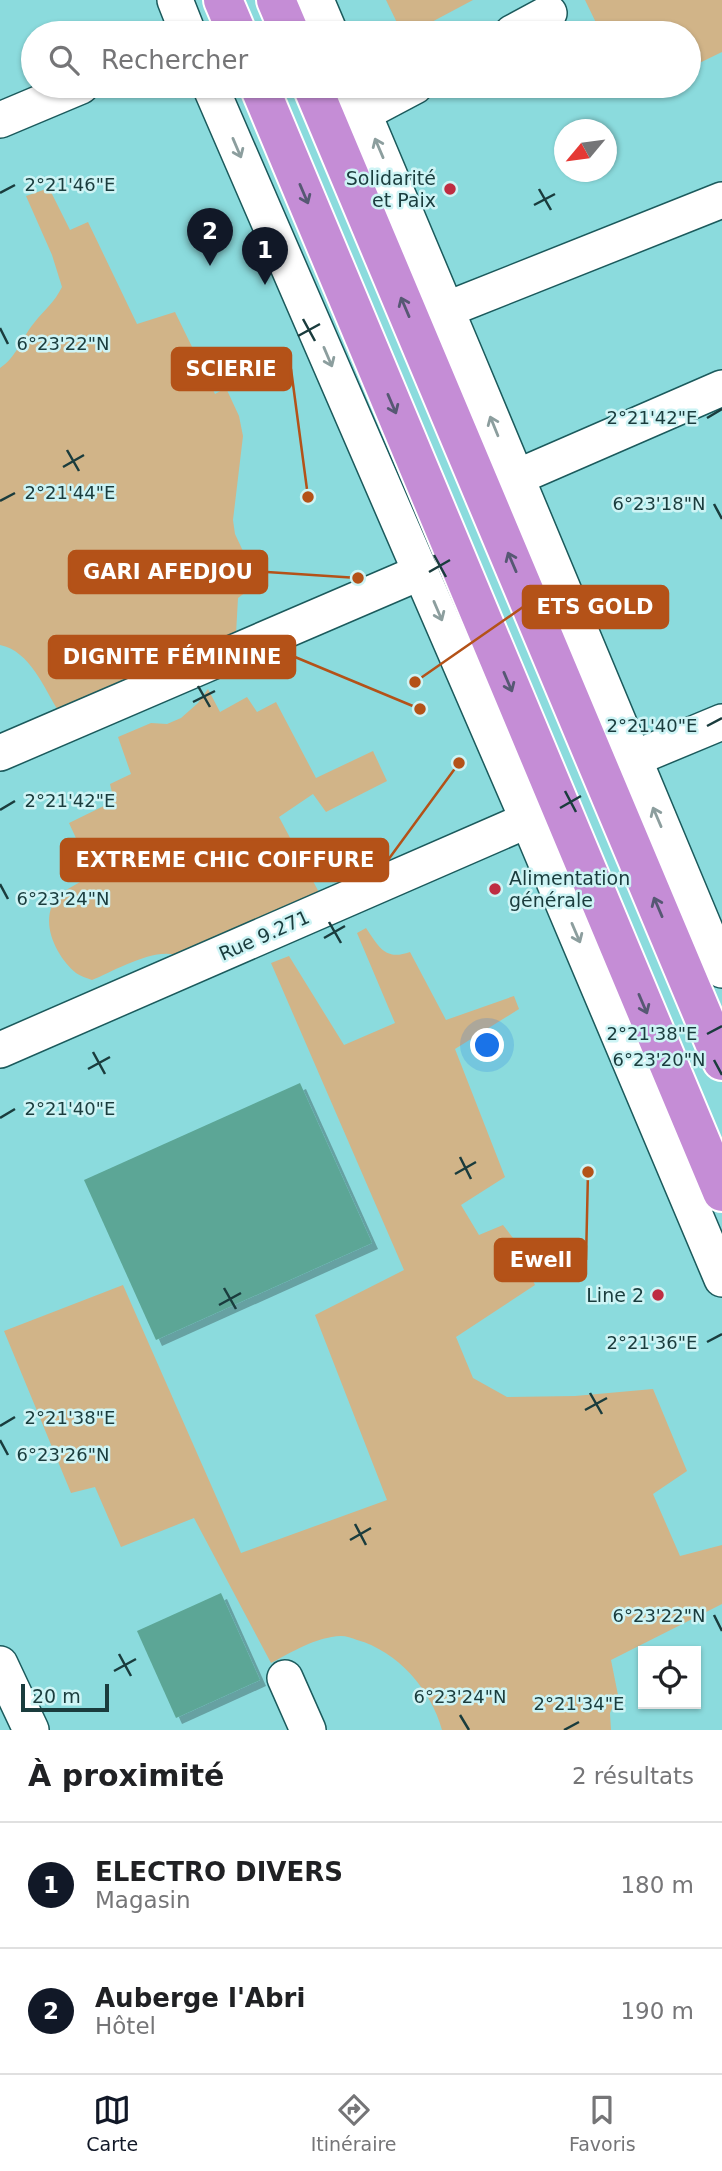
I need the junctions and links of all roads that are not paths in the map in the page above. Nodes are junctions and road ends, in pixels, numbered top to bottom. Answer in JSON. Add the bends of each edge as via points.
{"nodes":[{"id":1,"x":175,"y":0,"type":"edge"},
{"id":2,"x":223,"y":0,"type":"edge"},
{"id":3,"x":276,"y":0,"type":"edge"},
{"id":4,"x":316,"y":0,"type":"edge"},
{"id":5,"x":549,"y":13,"type":"dead end"},
{"id":6,"x":183,"y":21,"type":"edge"},
{"id":7,"x":232,"y":21,"type":"edge"},
{"id":8,"x":285,"y":21,"type":"edge"},
{"id":9,"x":325,"y":21,"type":"edge"},
{"id":10,"x":534,"y":21,"type":"edge"},
{"id":11,"x":52,"y":98,"type":"edge"},
{"id":12,"x":215,"y":98,"type":"edge"},
{"id":13,"x":264,"y":98,"type":"edge"},
{"id":14,"x":317,"y":98,"type":"edge"},
{"id":15,"x":358,"y":99,"type":"edge"},
{"id":16,"x":0,"y":120,"type":"edge"},
{"id":17,"x":722,"y":200,"type":"edge"},
{"id":18,"x":447,"y":309,"type":"junction"},
{"id":19,"x":722,"y":388,"type":"edge"},
{"id":20,"x":515,"y":478,"type":"junction"},
{"id":21,"x":421,"y":572,"type":"junction"},
{"id":22,"x":722,"y":722,"type":"edge"},
{"id":23,"x":0,"y":753,"type":"edge"},
{"id":24,"x":633,"y":759,"type":"junction"},
{"id":25,"x":528,"y":820,"type":"junction"},
{"id":26,"x":722,"y":970,"type":"edge"},
{"id":27,"x":0,"y":1050,"type":"edge"},
{"id":28,"x":722,"y":1061,"type":"edge"},
{"id":29,"x":722,"y":1192,"type":"edge"},
{"id":30,"x":722,"y":1279,"type":"edge"},
{"id":31,"x":0,"y":1664,"type":"edge"},
{"id":32,"x":285,"y":1678,"type":"dead end"},
{"id":33,"x":31,"y":1730,"type":"edge"},
{"id":34,"x":308,"y":1730,"type":"edge"}],
"edges":[{"from":1,"to":6,"type":"street"},
{"from":2,"to":7,"type":"highway"},
{"from":3,"to":8,"type":"highway"},
{"from":4,"to":9,"type":"street"},
{"from":5,"to":10,"type":"street"},
{"from":11,"to":16,"type":"street"},
{"from":12,"to":21,"type":"street","one_way":true},
{"from":13,"to":29,"type":"highway","one_way":true},
{"from":28,"to":14,"type":"highway","one_way":true},
{"from":18,"to":15,"type":"street","one_way":true},
{"from":17,"to":18,"type":"street"},
{"from":20,"to":18,"type":"street","one_way":true},
{"from":19,"to":20,"type":"street"},
{"from":20,"to":24,"type":"street"},
{"from":21,"to":23,"type":"street"},
{"from":21,"to":25,"type":"street","one_way":true},
{"from":22,"to":24,"type":"street"},
{"from":26,"to":24,"type":"street","one_way":true},
{"from":25,"to":27,"type":"street","name":"Rue 9.271"},
{"from":25,"to":30,"type":"street","one_way":true},
{"from":31,"to":33,"type":"street"},
{"from":32,"to":34,"type":"street"}]}
